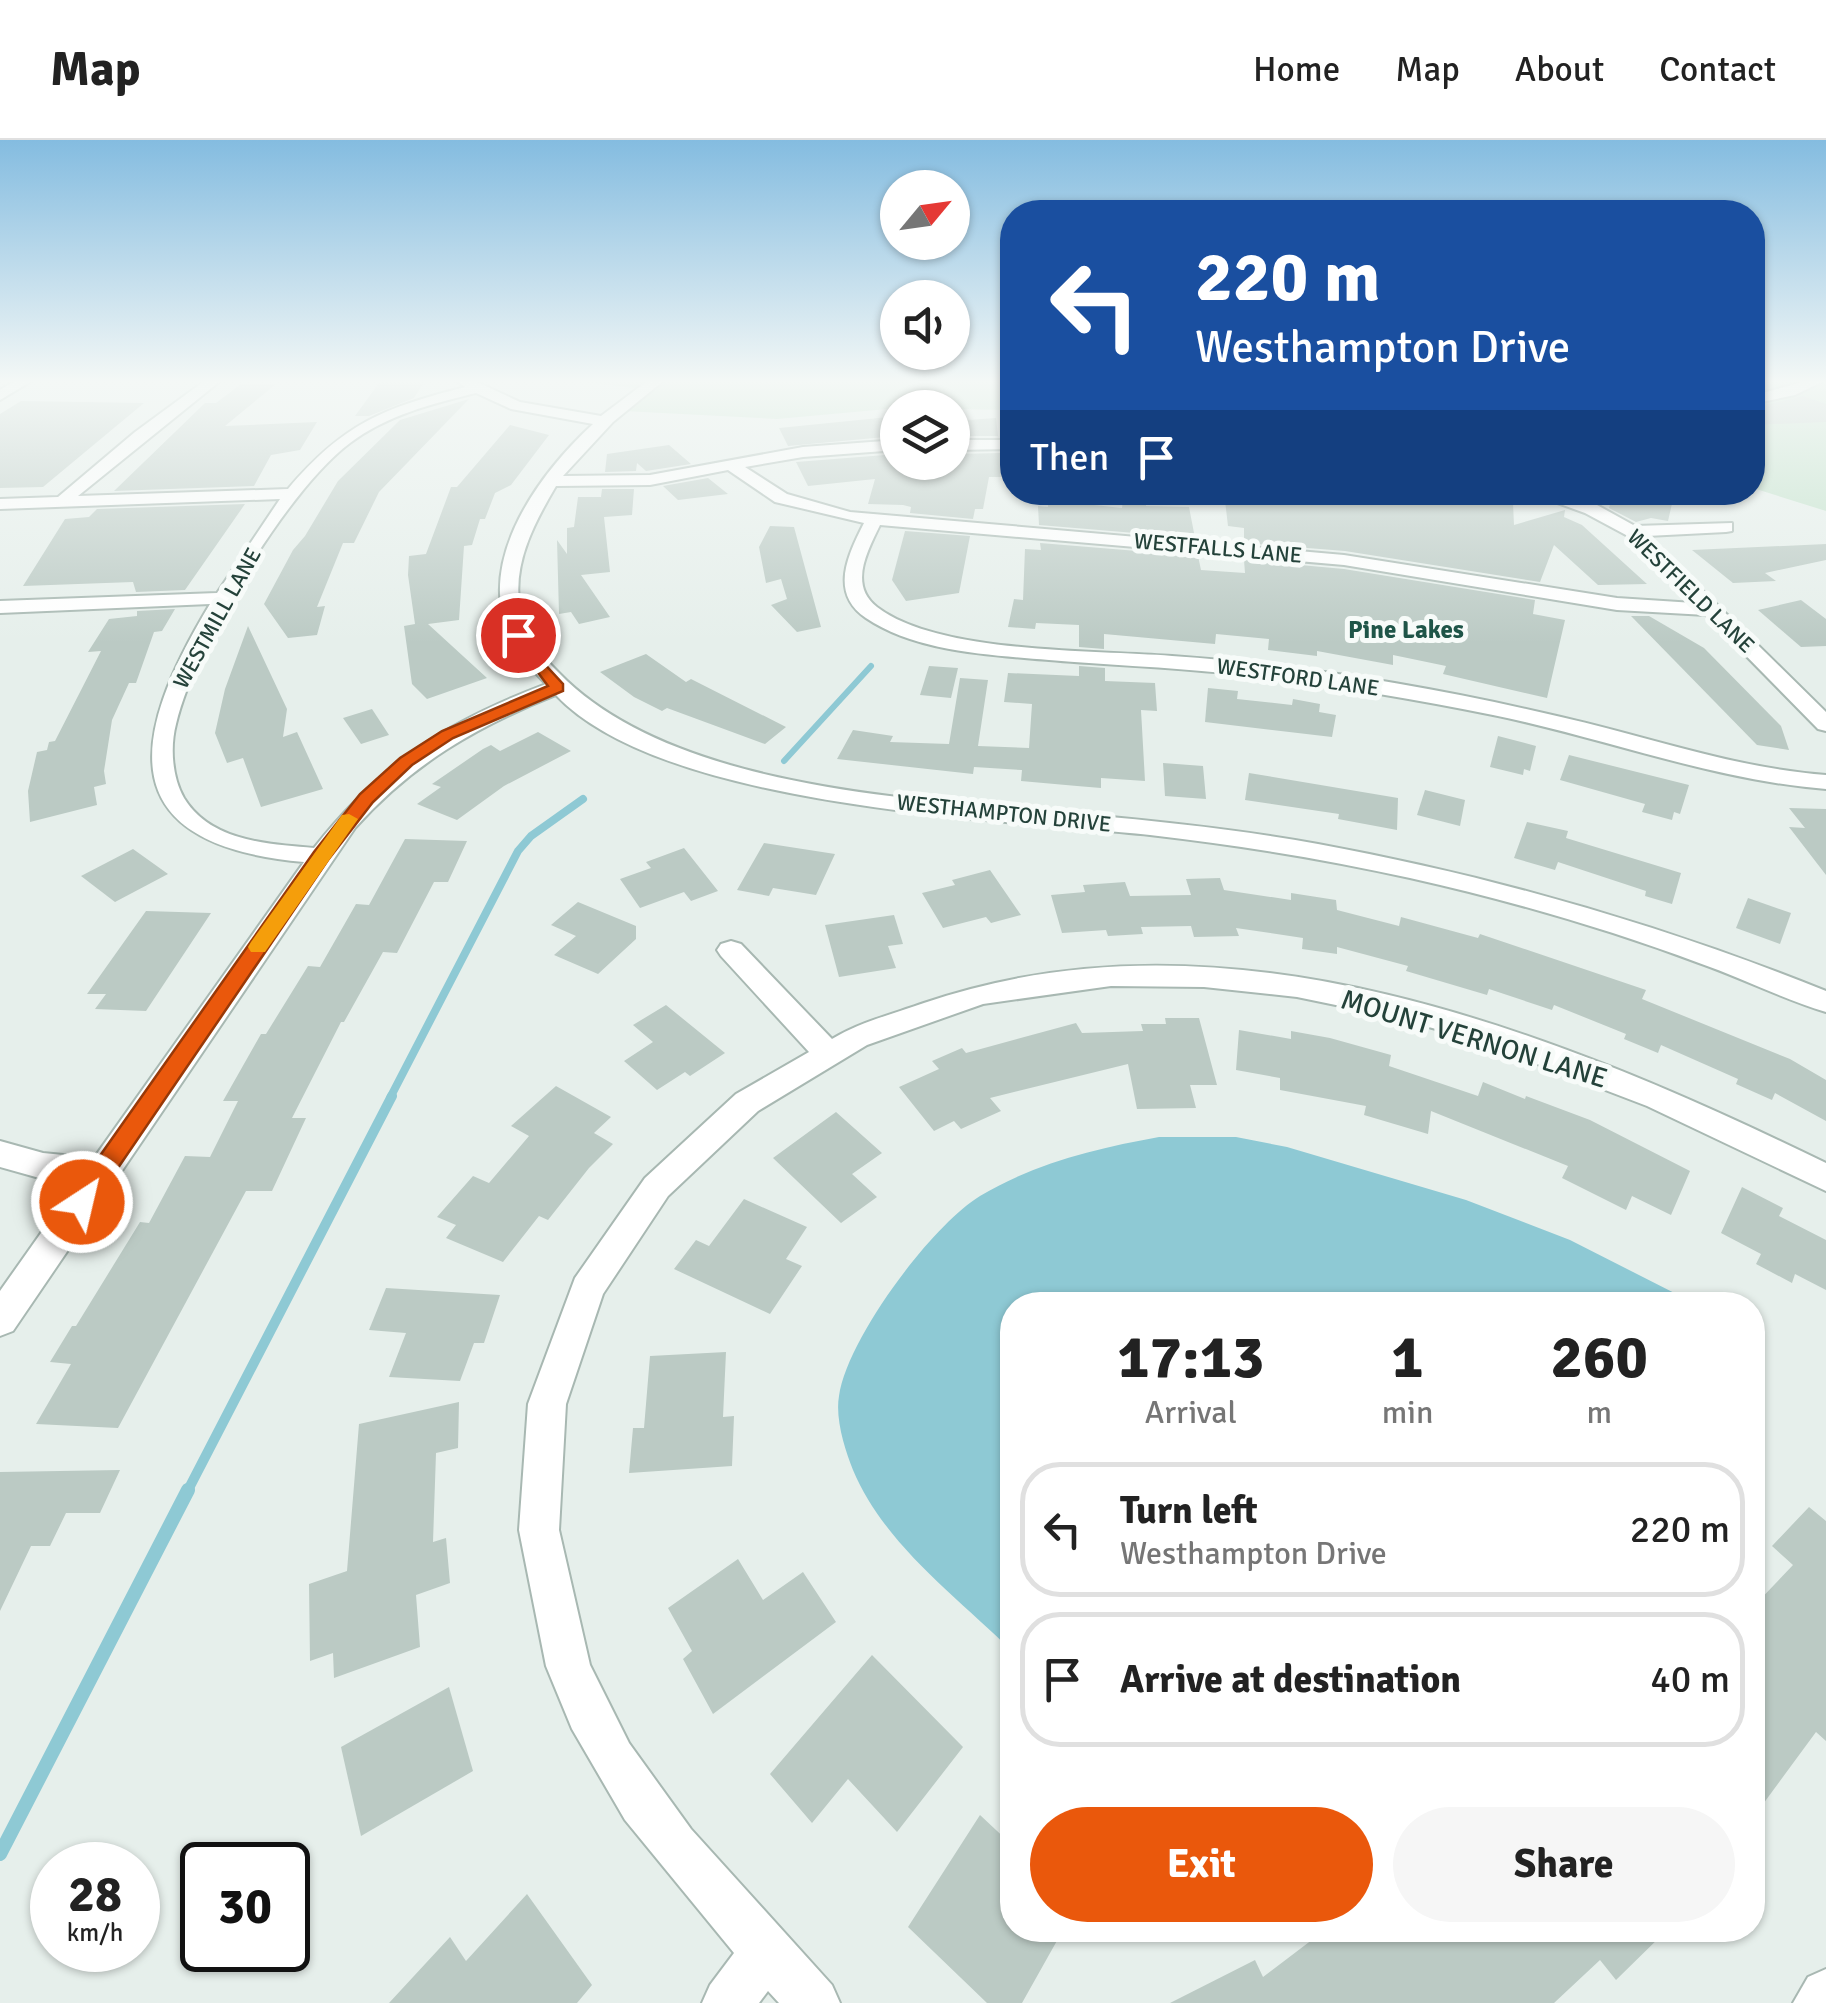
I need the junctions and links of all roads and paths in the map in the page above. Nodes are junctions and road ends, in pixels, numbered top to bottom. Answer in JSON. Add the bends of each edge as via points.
{"nodes":[{"id":1,"x":101,"y":469,"type":"edge"},
{"id":2,"x":316,"y":469,"type":"edge"},
{"id":3,"x":561,"y":469,"type":"edge"},
{"id":4,"x":720,"y":469,"type":"edge"},
{"id":5,"x":737,"y":469,"type":"edge"},
{"id":6,"x":550,"y":481,"type":"junction"},
{"id":7,"x":295,"y":494,"type":"junction"},
{"id":8,"x":63,"y":502,"type":"junction"},
{"id":9,"x":0,"y":504,"type":"edge"},
{"id":10,"x":1578,"y":505,"type":"edge"},
{"id":11,"x":874,"y":520,"type":"junction"},
{"id":12,"x":1726,"y":527,"type":"dead end"},
{"id":13,"x":1632,"y":531,"type":"junction"},
{"id":14,"x":223,"y":598,"type":"junction"},
{"id":15,"x":0,"y":606,"type":"edge"},
{"id":16,"x":1712,"y":610,"type":"junction"},
{"id":17,"x":558,"y":687,"type":"junction"},
{"id":18,"x":1826,"y":724,"type":"edge"},
{"id":19,"x":1826,"y":782,"type":"edge"},
{"id":20,"x":321,"y":856,"type":"junction"},
{"id":21,"x":732,"y":950,"type":"dead end"},
{"id":22,"x":1826,"y":1002,"type":"edge"},
{"id":23,"x":828,"y":1053,"type":"junction"},
{"id":24,"x":0,"y":1154,"type":"edge"},
{"id":25,"x":102,"y":1172,"type":"junction"},
{"id":26,"x":1826,"y":1178,"type":"edge"},
{"id":27,"x":0,"y":1320,"type":"edge"},
{"id":28,"x":766,"y":1951,"type":"junction"},
{"id":29,"x":1826,"y":1995,"type":"edge"},
{"id":30,"x":728,"y":2003,"type":"edge"},
{"id":31,"x":814,"y":2003,"type":"edge"},
{"id":32,"x":1819,"y":2003,"type":"edge"}],
"edges":[{"from":1,"to":8,"type":"street"},
{"from":2,"to":7,"type":"street","name":"WESTMILL LANE"},
{"from":3,"to":6,"type":"street","name":"WESTHAMPTON DRIVE"},
{"from":4,"to":6,"type":"street","via":[[636,481]]},
{"from":5,"to":11,"type":"street","name":"WESTFALLS LANE","via":[[798,504]]},
{"from":6,"to":17,"type":"street","name":"WESTHAMPTON DRIVE","via":[[520,537],[508,590],[518,635]]},
{"from":7,"to":8,"type":"street"},
{"from":7,"to":14,"type":"street","name":"WESTMILL LANE"},
{"from":8,"to":9,"type":"street"},
{"from":10,"to":13,"type":"street","name":"WESTFIELD LANE"},
{"from":11,"to":16,"type":"street","name":"WESTFALLS LANE","via":[[1344,560],[1617,604]]},
{"from":11,"to":19,"type":"street","name":"WESTFORD LANE","via":[[851,571],[854,593],[872,613],[907,631],[961,643],[1363,685],[1524,715],[1758,774]]},
{"from":12,"to":13,"type":"street"},
{"from":13,"to":16,"type":"street","name":"WESTFIELD LANE"},
{"from":14,"to":15,"type":"street"},
{"from":14,"to":20,"type":"street","name":"WESTMILL LANE","via":[[164,724],[168,790],[184,816],[212,834],[252,848]]},
{"from":16,"to":18,"type":"street","name":"WESTFIELD LANE"},
{"from":17,"to":20,"type":"street","via":[[482,717],[406,761],[366,798]]},
{"from":17,"to":22,"type":"street","name":"WESTHAMPTON DRIVE","via":[[649,744],[746,777],[856,797],[1345,856],[1560,909]]},
{"from":20,"to":25,"type":"street"},
{"from":21,"to":23,"type":"street"},
{"from":23,"to":26,"type":"street","name":"MOUNT VERNON LANE","via":[[939,1006],[1024,985],[1152,975],[1276,983],[1384,1006],[1558,1060]]},
{"from":23,"to":28,"type":"street","name":"MOUNT VERNON LANE","via":[[733,1115],[636,1206],[579,1303],[547,1401],[541,1442],[544,1566],[557,1633],[583,1704],[623,1776]]},
{"from":24,"to":25,"type":"street"},
{"from":25,"to":27,"type":"street"},
{"from":28,"to":30,"type":"street"},
{"from":28,"to":31,"type":"street","name":"MOUNT VERNON LANE"},
{"from":29,"to":32,"type":"street"}]}
